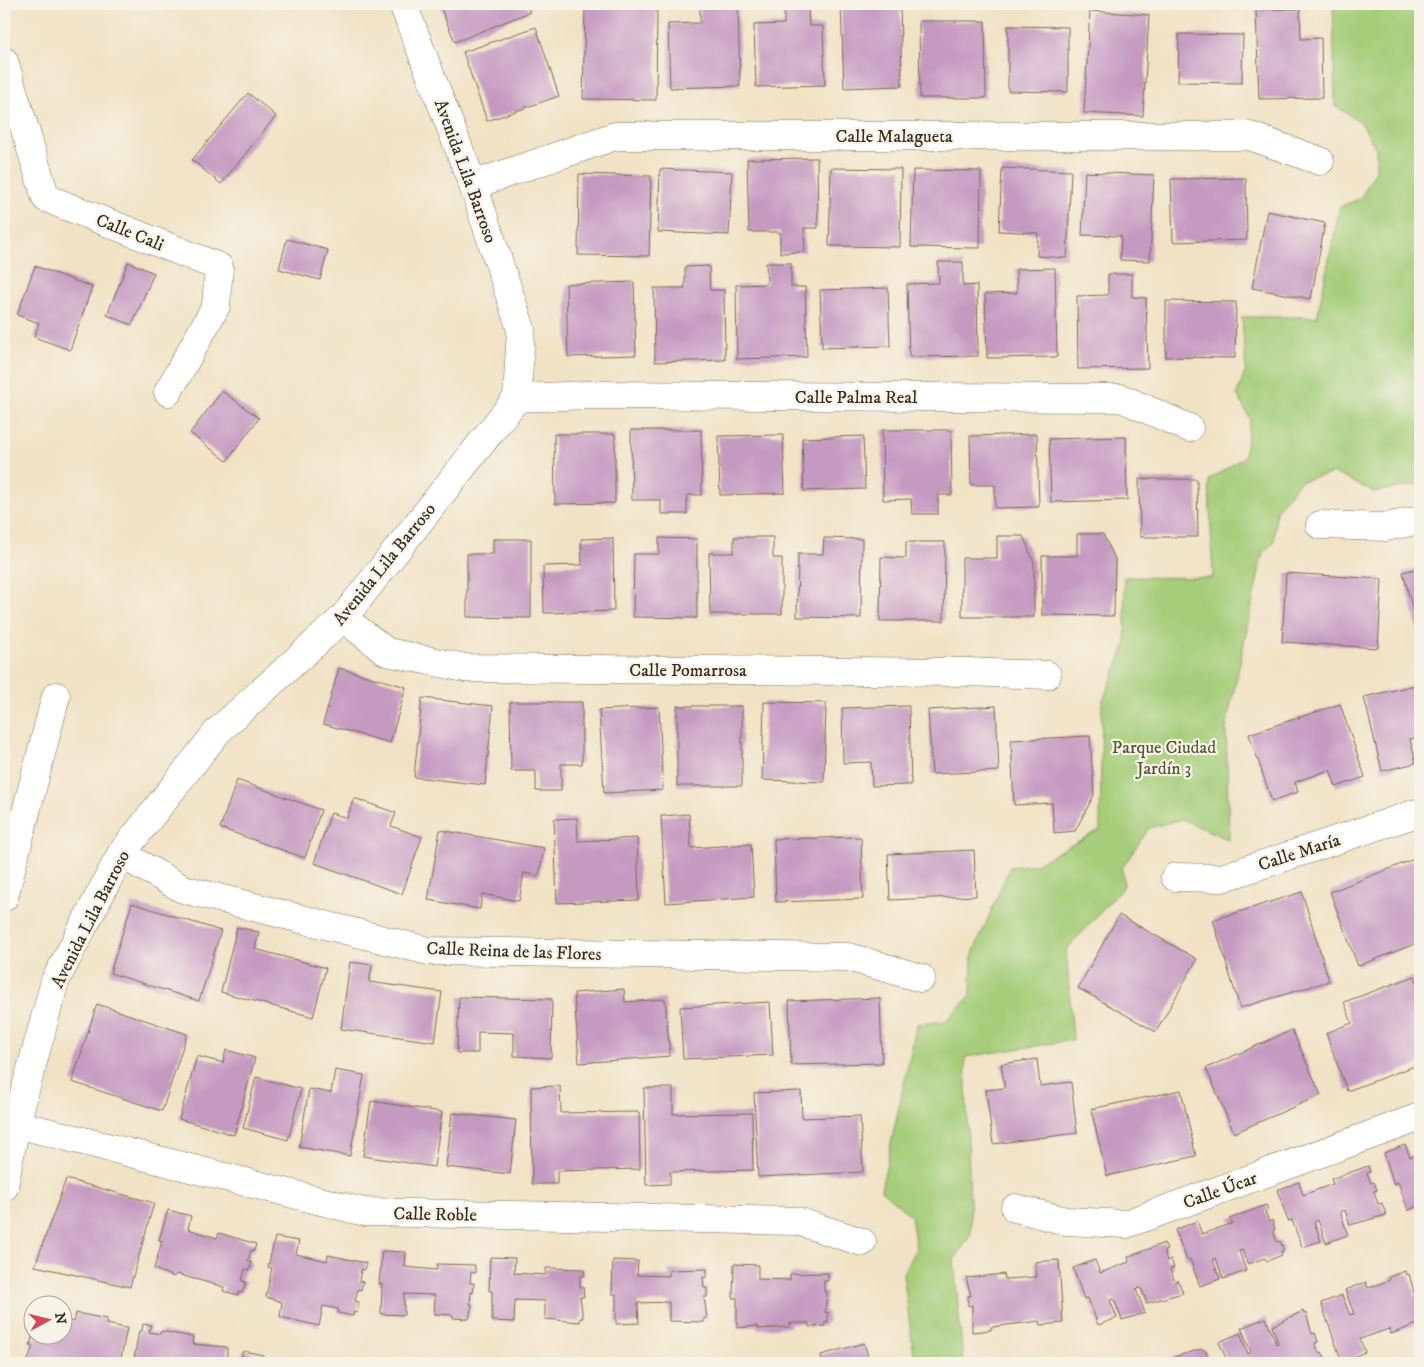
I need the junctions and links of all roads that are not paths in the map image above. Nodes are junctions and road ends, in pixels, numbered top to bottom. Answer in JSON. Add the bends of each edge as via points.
{"nodes":[{"id":1,"x":403,"y":4,"type":"edge"},
{"id":2,"x":4,"y":61,"type":"edge"},
{"id":3,"x":1320,"y":161,"type":"dead end"},
{"id":4,"x":473,"y":185,"type":"junction"},
{"id":5,"x":168,"y":392,"type":"dead end"},
{"id":6,"x":517,"y":398,"type":"junction"},
{"id":7,"x":1189,"y":428,"type":"dead end"},
{"id":8,"x":1420,"y":520,"type":"edge"},
{"id":9,"x":1320,"y":525,"type":"dead end"},
{"id":10,"x":343,"y":618,"type":"junction"},
{"id":11,"x":1046,"y":675,"type":"dead end"},
{"id":12,"x":56,"y":696,"type":"dead end"},
{"id":13,"x":1420,"y":812,"type":"edge"},
{"id":14,"x":121,"y":854,"type":"junction"},
{"id":15,"x":1175,"y":877,"type":"dead end"},
{"id":16,"x":4,"y":897,"type":"edge"},
{"id":17,"x":921,"y":978,"type":"dead end"},
{"id":18,"x":1420,"y":1117,"type":"edge"},
{"id":19,"x":16,"y":1124,"type":"junction"},
{"id":20,"x":4,"y":1187,"type":"edge"},
{"id":21,"x":1015,"y":1208,"type":"dead end"},
{"id":22,"x":862,"y":1242,"type":"dead end"}],
"edges":[{"from":1,"to":4,"type":"street","name":"Avenida Lila Barroso"},
{"from":2,"to":5,"type":"street","name":"Calle Cali","via":[[46,198],[219,267],[216,306]]},
{"from":3,"to":4,"type":"street","name":"Calle Malagueta","via":[[1250,136],[616,136]]},
{"from":4,"to":6,"type":"street","name":"Avenida Lila Barroso","via":[[521,329]]},
{"from":6,"to":7,"type":"street","name":"Calle Palma Real","via":[[1121,398]]},
{"from":6,"to":10,"type":"street","name":"Avenida Lila Barroso"},
{"from":8,"to":9,"type":"street","via":[[1386,527]]},
{"from":10,"to":11,"type":"street","name":"Calle Pomarrosa","via":[[387,652],[465,668]]},
{"from":10,"to":14,"type":"street","name":"Avenida Lila Barroso","via":[[218,731]]},
{"from":12,"to":16,"type":"street"},
{"from":13,"to":15,"type":"street","name":"Calle María","via":[[1222,878]]},
{"from":14,"to":17,"type":"street","name":"Calle Reina de las Flores","via":[[183,889],[428,951],[848,957]]},
{"from":14,"to":19,"type":"street","name":"Avenida Lila Barroso","via":[[55,981]]},
{"from":18,"to":21,"type":"street","name":"Calle Úcar","via":[[1126,1224],[1066,1222]]},
{"from":19,"to":20,"type":"street","name":"Avenida Lila Barroso"},
{"from":19,"to":22,"type":"street","name":"Calle Roble","via":[[364,1212],[797,1221]]}]}
